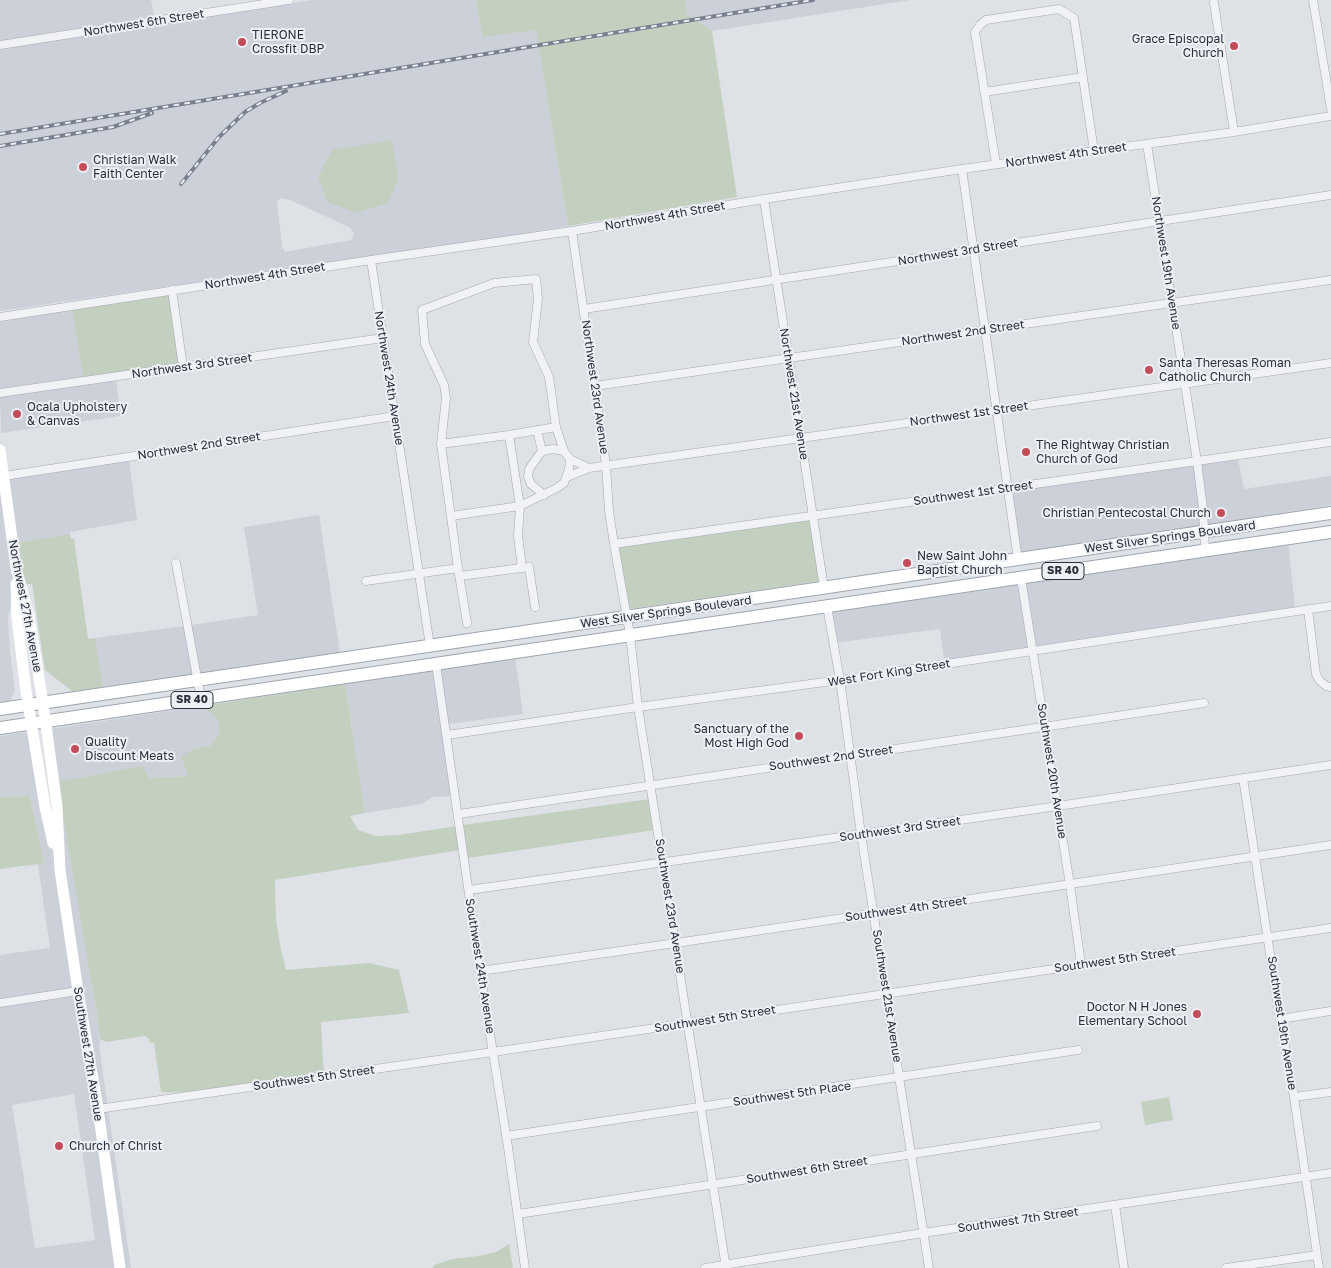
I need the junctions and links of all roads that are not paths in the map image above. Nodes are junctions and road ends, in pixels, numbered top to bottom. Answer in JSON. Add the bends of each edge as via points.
{"nodes":[{"id":1,"x":229,"y":0,"type":"edge"},
{"id":2,"x":289,"y":0,"type":"edge"},
{"id":3,"x":1313,"y":0,"type":"edge"},
{"id":4,"x":1214,"y":3,"type":"dead end"},
{"id":5,"x":231,"y":10,"type":"junction"},
{"id":6,"x":0,"y":45,"type":"edge"},
{"id":7,"x":1083,"y":77,"type":"junction"},
{"id":8,"x":984,"y":92,"type":"junction"},
{"id":9,"x":1331,"y":109,"type":"edge"},
{"id":10,"x":1331,"y":116,"type":"edge"},
{"id":11,"x":1234,"y":132,"type":"junction"},
{"id":12,"x":1147,"y":144,"type":"junction"},
{"id":13,"x":1094,"y":151,"type":"junction"},
{"id":14,"x":996,"y":164,"type":"junction"},
{"id":15,"x":962,"y":169,"type":"junction"},
{"id":16,"x":1331,"y":195,"type":"edge"},
{"id":17,"x":764,"y":199,"type":"junction"},
{"id":18,"x":1160,"y":221,"type":"junction"},
{"id":19,"x":572,"y":231,"type":"junction"},
{"id":20,"x":973,"y":250,"type":"junction"},
{"id":21,"x":371,"y":260,"type":"junction"},
{"id":22,"x":776,"y":280,"type":"junction"},
{"id":23,"x":1331,"y":280,"type":"edge"},
{"id":24,"x":172,"y":290,"type":"junction"},
{"id":25,"x":1172,"y":303,"type":"junction"},
{"id":26,"x":584,"y":309,"type":"junction"},
{"id":27,"x":0,"y":317,"type":"edge"},
{"id":28,"x":985,"y":330,"type":"junction"},
{"id":29,"x":383,"y":338,"type":"junction"},
{"id":30,"x":788,"y":358,"type":"junction"},
{"id":31,"x":1331,"y":362,"type":"edge"},
{"id":32,"x":183,"y":367,"type":"junction"},
{"id":33,"x":1185,"y":383,"type":"junction"},
{"id":34,"x":595,"y":386,"type":"junction"},
{"id":35,"x":0,"y":393,"type":"edge"},
{"id":36,"x":997,"y":410,"type":"junction"},
{"id":37,"x":395,"y":416,"type":"junction"},
{"id":38,"x":556,"y":427,"type":"junction"},
{"id":39,"x":537,"y":430,"type":"junction"},
{"id":40,"x":508,"y":435,"type":"junction"},
{"id":41,"x":801,"y":438,"type":"junction"},
{"id":42,"x":1331,"y":442,"type":"edge"},
{"id":43,"x":441,"y":444,"type":"junction"},
{"id":44,"x":0,"y":450,"type":"edge"},
{"id":45,"x":564,"y":451,"type":"junction"},
{"id":46,"x":542,"y":452,"type":"junction"},
{"id":47,"x":570,"y":459,"type":"junction"},
{"id":48,"x":1197,"y":461,"type":"junction"},
{"id":49,"x":606,"y":466,"type":"junction"},
{"id":50,"x":589,"y":468,"type":"junction"},
{"id":51,"x":4,"y":476,"type":"junction"},
{"id":52,"x":567,"y":477,"type":"junction"},
{"id":53,"x":1008,"y":488,"type":"junction"},
{"id":54,"x":544,"y":495,"type":"junction"},
{"id":55,"x":520,"y":506,"type":"junction"},
{"id":56,"x":1331,"y":513,"type":"edge"},
{"id":57,"x":451,"y":516,"type":"junction"},
{"id":58,"x":813,"y":516,"type":"junction"},
{"id":59,"x":1203,"y":532,"type":"junction"},
{"id":60,"x":1331,"y":532,"type":"edge"},
{"id":61,"x":614,"y":544,"type":"junction"},
{"id":62,"x":1205,"y":550,"type":"junction"},
{"id":63,"x":1039,"y":556,"type":"junction"},
{"id":64,"x":1018,"y":560,"type":"junction"},
{"id":65,"x":176,"y":563,"type":"dead end"},
{"id":66,"x":16,"y":568,"type":"junction"},
{"id":67,"x":458,"y":568,"type":"junction"},
{"id":68,"x":522,"y":568,"type":"junction"},
{"id":69,"x":418,"y":573,"type":"junction"},
{"id":70,"x":460,"y":576,"type":"junction"},
{"id":71,"x":890,"y":578,"type":"junction"},
{"id":72,"x":1021,"y":578,"type":"junction"},
{"id":73,"x":366,"y":581,"type":"dead end"},
{"id":74,"x":1000,"y":581,"type":"junction"},
{"id":75,"x":824,"y":588,"type":"junction"},
{"id":76,"x":827,"y":606,"type":"junction"},
{"id":77,"x":1331,"y":606,"type":"edge"},
{"id":78,"x":535,"y":608,"type":"dead end"},
{"id":79,"x":1308,"y":609,"type":"junction"},
{"id":80,"x":626,"y":617,"type":"junction"},
{"id":81,"x":744,"y":619,"type":"junction"},
{"id":82,"x":467,"y":623,"type":"dead end"},
{"id":83,"x":630,"y":635,"type":"junction"},
{"id":84,"x":466,"y":641,"type":"junction"},
{"id":85,"x":430,"y":646,"type":"junction"},
{"id":86,"x":1033,"y":650,"type":"junction"},
{"id":87,"x":436,"y":664,"type":"junction"},
{"id":88,"x":405,"y":668,"type":"junction"},
{"id":89,"x":840,"y":680,"type":"junction"},
{"id":90,"x":198,"y":681,"type":"junction"},
{"id":91,"x":1331,"y":687,"type":"edge"},
{"id":92,"x":201,"y":699,"type":"junction"},
{"id":93,"x":43,"y":703,"type":"junction"},
{"id":94,"x":1204,"y":703,"type":"dead end"},
{"id":95,"x":28,"y":705,"type":"junction"},
{"id":96,"x":638,"y":707,"type":"junction"},
{"id":97,"x":0,"y":709,"type":"edge"},
{"id":98,"x":45,"y":721,"type":"junction"},
{"id":99,"x":31,"y":723,"type":"junction"},
{"id":100,"x":1045,"y":727,"type":"junction"},
{"id":101,"x":0,"y":728,"type":"edge"},
{"id":102,"x":447,"y":735,"type":"junction"},
{"id":103,"x":850,"y":756,"type":"junction"},
{"id":104,"x":1331,"y":765,"type":"edge"},
{"id":105,"x":1243,"y":778,"type":"junction"},
{"id":106,"x":651,"y":785,"type":"junction"},
{"id":107,"x":1058,"y":806,"type":"junction"},
{"id":108,"x":459,"y":814,"type":"junction"},
{"id":109,"x":861,"y":834,"type":"junction"},
{"id":110,"x":1331,"y":845,"type":"edge"},
{"id":111,"x":1256,"y":856,"type":"junction"},
{"id":112,"x":663,"y":862,"type":"junction"},
{"id":113,"x":60,"y":870,"type":"junction"},
{"id":114,"x":1070,"y":885,"type":"junction"},
{"id":115,"x":468,"y":890,"type":"junction"},
{"id":116,"x":874,"y":914,"type":"junction"},
{"id":117,"x":1331,"y":928,"type":"edge"},
{"id":118,"x":1268,"y":938,"type":"junction"},
{"id":119,"x":676,"y":943,"type":"junction"},
{"id":120,"x":1081,"y":964,"type":"junction"},
{"id":121,"x":480,"y":971,"type":"junction"},
{"id":122,"x":78,"y":991,"type":"junction"},
{"id":123,"x":887,"y":993,"type":"junction"},
{"id":124,"x":0,"y":1003,"type":"edge"},
{"id":125,"x":1331,"y":1011,"type":"edge"},
{"id":126,"x":1280,"y":1019,"type":"junction"},
{"id":127,"x":688,"y":1024,"type":"junction"},
{"id":128,"x":1078,"y":1050,"type":"dead end"},
{"id":129,"x":493,"y":1052,"type":"junction"},
{"id":130,"x":900,"y":1078,"type":"junction"},
{"id":131,"x":1331,"y":1092,"type":"edge"},
{"id":132,"x":1294,"y":1097,"type":"junction"},
{"id":133,"x":701,"y":1107,"type":"junction"},
{"id":134,"x":98,"y":1109,"type":"junction"},
{"id":135,"x":1097,"y":1126,"type":"dead end"},
{"id":136,"x":506,"y":1136,"type":"junction"},
{"id":137,"x":912,"y":1154,"type":"junction"},
{"id":138,"x":1331,"y":1173,"type":"edge"},
{"id":139,"x":1305,"y":1177,"type":"junction"},
{"id":140,"x":713,"y":1185,"type":"junction"},
{"id":141,"x":1114,"y":1206,"type":"junction"},
{"id":142,"x":518,"y":1214,"type":"junction"},
{"id":143,"x":924,"y":1233,"type":"junction"},
{"id":144,"x":1317,"y":1255,"type":"junction"},
{"id":145,"x":725,"y":1266,"type":"edge"},
{"id":146,"x":120,"y":1268,"type":"edge"},
{"id":147,"x":525,"y":1268,"type":"edge"},
{"id":148,"x":705,"y":1268,"type":"edge"},
{"id":149,"x":929,"y":1268,"type":"edge"},
{"id":150,"x":1124,"y":1268,"type":"edge"},
{"id":151,"x":1226,"y":1268,"type":"edge"},
{"id":152,"x":1318,"y":1268,"type":"edge"}],
"edges":[{"from":1,"to":5,"type":"street"},
{"from":2,"to":5,"type":"street","name":"Northwest 6th Street"},
{"from":3,"to":9,"type":"street"},
{"from":4,"to":11,"type":"street"},
{"from":5,"to":6,"type":"street","name":"Northwest 6th Street"},
{"from":7,"to":8,"type":"street"},
{"from":7,"to":8,"type":"street","via":[[1074,18],[1067,12],[1059,9],[986,20],[975,32]]},
{"from":7,"to":13,"type":"street"},
{"from":8,"to":14,"type":"street"},
{"from":10,"to":11,"type":"street","name":"Northwest 4th Street"},
{"from":11,"to":12,"type":"street","name":"Northwest 4th Street"},
{"from":12,"to":13,"type":"street","name":"Northwest 4th Street"},
{"from":12,"to":18,"type":"street","name":"Northwest 19th Avenue"},
{"from":13,"to":14,"type":"street","name":"Northwest 4th Street"},
{"from":14,"to":15,"type":"street","name":"Northwest 4th Street"},
{"from":15,"to":17,"type":"street","name":"Northwest 4th Street"},
{"from":15,"to":20,"type":"street"},
{"from":16,"to":18,"type":"street","name":"Northwest 3rd Street"},
{"from":17,"to":19,"type":"street","name":"Northwest 4th Street"},
{"from":17,"to":22,"type":"street","name":"Northwest 21st Avenue"},
{"from":18,"to":20,"type":"street","name":"Northwest 3rd Street"},
{"from":18,"to":25,"type":"street","name":"Northwest 19th Avenue"},
{"from":19,"to":21,"type":"street","name":"Northwest 4th Street"},
{"from":19,"to":26,"type":"street","name":"Northwest 23rd Avenue"},
{"from":20,"to":22,"type":"street","name":"Northwest 3rd Street"},
{"from":20,"to":28,"type":"street"},
{"from":21,"to":24,"type":"street","name":"Northwest 4th Street"},
{"from":21,"to":29,"type":"street","name":"Northwest 24th Avenue"},
{"from":22,"to":26,"type":"street","name":"Northwest 3rd Street"},
{"from":22,"to":30,"type":"street","name":"Northwest 21st Avenue"},
{"from":23,"to":25,"type":"street","name":"Northwest 2nd Street"},
{"from":24,"to":27,"type":"street","name":"Northwest 4th Street"},
{"from":24,"to":32,"type":"street"},
{"from":25,"to":28,"type":"street","name":"Northwest 2nd Street"},
{"from":25,"to":33,"type":"street","name":"Northwest 19th Avenue"},
{"from":26,"to":34,"type":"street","name":"Northwest 23rd Avenue"},
{"from":28,"to":30,"type":"street","name":"Northwest 2nd Street"},
{"from":28,"to":36,"type":"street"},
{"from":29,"to":32,"type":"street","name":"Northwest 3rd Street"},
{"from":29,"to":37,"type":"street","name":"Northwest 24th Avenue"},
{"from":30,"to":34,"type":"street","name":"Northwest 2nd Street"},
{"from":30,"to":41,"type":"street","name":"Northwest 21st Avenue"},
{"from":31,"to":33,"type":"street","name":"Northwest 1st Street"},
{"from":32,"to":35,"type":"street","name":"Northwest 3rd Street"},
{"from":33,"to":36,"type":"street","name":"Northwest 1st Street"},
{"from":33,"to":48,"type":"street"},
{"from":34,"to":49,"type":"street","name":"Northwest 23rd Avenue"},
{"from":36,"to":41,"type":"street","name":"Northwest 1st Street"},
{"from":36,"to":53,"type":"street"},
{"from":37,"to":51,"type":"street","name":"Northwest 2nd Street"},
{"from":37,"to":69,"type":"street","name":"Northwest 24th Avenue"},
{"from":38,"to":39,"type":"street"},
{"from":38,"to":43,"type":"street","via":[[549,377],[533,342],[538,299],[536,279],[494,283],[422,310],[425,344],[444,385],[446,398]]},
{"from":38,"to":45,"type":"street"},
{"from":39,"to":40,"type":"street"},
{"from":39,"to":46,"type":"street"},
{"from":40,"to":43,"type":"street"},
{"from":40,"to":55,"type":"street"},
{"from":41,"to":49,"type":"street","name":"Northwest 1st Street"},
{"from":41,"to":58,"type":"street","name":"Northwest 21st Avenue"},
{"from":42,"to":48,"type":"street","name":"Southwest 1st Street"},
{"from":43,"to":57,"type":"street"},
{"from":44,"to":51,"type":"main road","name":"Northwest 27th Avenue"},
{"from":45,"to":46,"type":"street"},
{"from":45,"to":47,"type":"street"},
{"from":46,"to":54,"type":"street","via":[[529,469],[528,477]]},
{"from":47,"to":50,"type":"street"},
{"from":47,"to":52,"type":"street"},
{"from":48,"to":53,"type":"street","name":"Southwest 1st Street"},
{"from":48,"to":59,"type":"street"},
{"from":49,"to":50,"type":"street","name":"Northwest 1st Street"},
{"from":49,"to":61,"type":"street","name":"Northwest 23rd Avenue"},
{"from":50,"to":52,"type":"street","name":"Northwest 1st Street"},
{"from":51,"to":66,"type":"main road","name":"Northwest 27th Avenue"},
{"from":52,"to":54,"type":"street","via":[[564,483]]},
{"from":53,"to":58,"type":"street","name":"Southwest 1st Street"},
{"from":53,"to":64,"type":"street"},
{"from":54,"to":55,"type":"street"},
{"from":55,"to":57,"type":"street"},
{"from":55,"to":68,"type":"street","via":[[518,536]]},
{"from":56,"to":59,"type":"main road","name":"West Silver Springs Boulevard","number":"SR 40"},
{"from":57,"to":67,"type":"street"},
{"from":58,"to":61,"type":"street","name":"Southwest 1st Street"},
{"from":58,"to":75,"type":"street","name":"Northwest 21st Avenue"},
{"from":59,"to":62,"type":"street"},
{"from":59,"to":63,"type":"main road","name":"West Silver Springs Boulevard","number":"SR 40"},
{"from":60,"to":62,"type":"main road","name":"West Silver Springs Boulevard","number":"SR 40"},
{"from":61,"to":80,"type":"street","name":"Southwest 23rd Avenue"},
{"from":62,"to":72,"type":"main road","name":"West Silver Springs Boulevard","number":"SR 40"},
{"from":63,"to":64,"type":"main road","name":"West Silver Springs Boulevard","number":"SR 40"},
{"from":63,"to":72,"type":"main road","via":[[1028,565]]},
{"from":64,"to":71,"type":"main road","name":"West Silver Springs Boulevard","number":"SR 40"},
{"from":64,"to":74,"type":"main road"},
{"from":65,"to":90,"type":"street"},
{"from":66,"to":93,"type":"main road","name":"Northwest 27th Avenue","via":[[29,615]]},
{"from":66,"to":95,"type":"main road","name":"Southwest 27th Avenue","via":[[17,618]]},
{"from":67,"to":69,"type":"street"},
{"from":67,"to":70,"type":"street"},
{"from":68,"to":70,"type":"street"},
{"from":68,"to":78,"type":"street","via":[[529,567]]},
{"from":69,"to":73,"type":"street"},
{"from":69,"to":85,"type":"street"},
{"from":70,"to":82,"type":"street"},
{"from":71,"to":75,"type":"main road","name":"West Silver Springs Boulevard","number":"SR 40"},
{"from":71,"to":76,"type":"main road","via":[[886,584],[843,590],[830,599]]},
{"from":72,"to":74,"type":"main road","name":"West Silver Springs Boulevard","number":"SR 40"},
{"from":72,"to":86,"type":"street","name":"Southwest 20th Avenue"},
{"from":74,"to":76,"type":"main road","name":"West Silver Springs Boulevard","number":"SR 40"},
{"from":75,"to":80,"type":"main road","name":"West Silver Springs Boulevard","number":"SR 40"},
{"from":75,"to":81,"type":"main road","via":[[821,597],[811,603],[750,612]]},
{"from":76,"to":81,"type":"main road","name":"West Silver Springs Boulevard","number":"SR 40"},
{"from":76,"to":89,"type":"street","name":"Southwest 21st Avenue"},
{"from":77,"to":79,"type":"street","name":"West Fort King Street"},
{"from":79,"to":86,"type":"street","name":"West Fort King Street"},
{"from":79,"to":91,"type":"street","via":[[1316,674],[1320,681]]},
{"from":80,"to":83,"type":"street","name":"Southwest 23rd Avenue"},
{"from":80,"to":84,"type":"main road","name":"West Silver Springs Boulevard","number":"SR 40"},
{"from":81,"to":83,"type":"main road","name":"West Silver Springs Boulevard","number":"SR 40"},
{"from":83,"to":87,"type":"main road","name":"West Silver Springs Boulevard","number":"SR 40"},
{"from":83,"to":96,"type":"street","name":"Southwest 23rd Avenue"},
{"from":84,"to":85,"type":"main road","name":"West Silver Springs Boulevard","number":"SR 40"},
{"from":84,"to":87,"type":"main road","via":[[439,654]]},
{"from":85,"to":88,"type":"main road","via":[[426,655]]},
{"from":85,"to":90,"type":"main road","name":"West Silver Springs Boulevard","number":"SR 40"},
{"from":86,"to":89,"type":"street","name":"West Fort King Street"},
{"from":86,"to":100,"type":"street","name":"Southwest 20th Avenue"},
{"from":87,"to":88,"type":"main road","name":"West Silver Springs Boulevard","number":"SR 40"},
{"from":87,"to":102,"type":"street","name":"Southwest 24th Avenue"},
{"from":88,"to":92,"type":"main road","name":"West Silver Springs Boulevard","number":"SR 40"},
{"from":89,"to":96,"type":"street","name":"West Fort King Street"},
{"from":89,"to":103,"type":"street","name":"Southwest 21st Avenue"},
{"from":90,"to":92,"type":"street"},
{"from":90,"to":93,"type":"main road","name":"West Silver Springs Boulevard","number":"SR 40"},
{"from":92,"to":98,"type":"main road","name":"West Silver Springs Boulevard","number":"SR 40"},
{"from":93,"to":95,"type":"main road","name":"West Silver Springs Boulevard","number":"SR 40"},
{"from":93,"to":98,"type":"main road","name":"Southwest 27th Avenue"},
{"from":94,"to":100,"type":"street","name":"Southwest 2nd Street"},
{"from":95,"to":97,"type":"main road","name":"West Silver Springs Boulevard","number":"SR 40"},
{"from":95,"to":99,"type":"main road","name":"Southwest 27th Avenue"},
{"from":96,"to":102,"type":"street","name":"West Fort King Street"},
{"from":96,"to":106,"type":"street","name":"Southwest 23rd Avenue"},
{"from":98,"to":99,"type":"main road","name":"West Silver Springs Boulevard","number":"SR 40"},
{"from":98,"to":113,"type":"main road","name":"Southwest 27th Avenue","via":[[57,806]]},
{"from":99,"to":101,"type":"main road","name":"West Silver Springs Boulevard","number":"SR 40"},
{"from":99,"to":113,"type":"main road","name":"Southwest 27th Avenue","via":[[45,807]]},
{"from":100,"to":103,"type":"street","name":"Southwest 2nd Street"},
{"from":100,"to":107,"type":"street","name":"Southwest 20th Avenue"},
{"from":102,"to":108,"type":"street","name":"Southwest 24th Avenue"},
{"from":103,"to":106,"type":"street","name":"Southwest 2nd Street"},
{"from":103,"to":109,"type":"street","name":"Southwest 21st Avenue"},
{"from":104,"to":105,"type":"street","name":"Southwest 3rd Street"},
{"from":105,"to":107,"type":"street","name":"Southwest 3rd Street"},
{"from":105,"to":111,"type":"street","name":"Southwest 19th Avenue"},
{"from":106,"to":108,"type":"street","name":"Southwest 2nd Street"},
{"from":106,"to":112,"type":"street","name":"Southwest 23rd Avenue"},
{"from":107,"to":109,"type":"street","name":"Southwest 3rd Street"},
{"from":107,"to":114,"type":"street","name":"Southwest 20th Avenue"},
{"from":108,"to":115,"type":"street","name":"Southwest 24th Avenue"},
{"from":109,"to":112,"type":"street","name":"Southwest 3rd Street"},
{"from":109,"to":116,"type":"street","name":"Southwest 21st Avenue"},
{"from":110,"to":111,"type":"street","name":"Southwest 4th Street"},
{"from":111,"to":114,"type":"street","name":"Southwest 4th Street"},
{"from":111,"to":118,"type":"street","name":"Southwest 19th Avenue"},
{"from":112,"to":115,"type":"street","name":"Southwest 3rd Street"},
{"from":112,"to":119,"type":"street","name":"Southwest 23rd Avenue"},
{"from":113,"to":122,"type":"main road","name":"Southwest 27th Avenue"},
{"from":114,"to":116,"type":"street","name":"Southwest 4th Street"},
{"from":114,"to":120,"type":"street","name":"Southwest 20th Avenue"},
{"from":115,"to":121,"type":"street","name":"Southwest 24th Avenue"},
{"from":116,"to":119,"type":"street","name":"Southwest 4th Street"},
{"from":116,"to":123,"type":"street","name":"Southwest 21st Avenue"},
{"from":117,"to":118,"type":"street","name":"Southwest 5th Street"},
{"from":118,"to":120,"type":"street","name":"Southwest 5th Street"},
{"from":118,"to":126,"type":"street","name":"Southwest 19th Avenue"},
{"from":119,"to":121,"type":"street","name":"Southwest 4th Street"},
{"from":119,"to":127,"type":"street","name":"Southwest 23rd Avenue"},
{"from":120,"to":123,"type":"street","name":"Southwest 5th Street"},
{"from":121,"to":129,"type":"street","name":"Southwest 24th Avenue"},
{"from":122,"to":124,"type":"street"},
{"from":122,"to":134,"type":"main road","name":"Southwest 27th Avenue"},
{"from":123,"to":127,"type":"street","name":"Southwest 5th Street"},
{"from":123,"to":130,"type":"street","name":"Southwest 21st Avenue"},
{"from":125,"to":126,"type":"street"},
{"from":126,"to":132,"type":"street","name":"Southwest 19th Avenue"},
{"from":127,"to":129,"type":"street","name":"Southwest 5th Street"},
{"from":127,"to":133,"type":"street","name":"Southwest 23rd Avenue"},
{"from":128,"to":130,"type":"street","name":"Southwest 5th Place"},
{"from":129,"to":134,"type":"street","name":"Southwest 5th Street"},
{"from":129,"to":136,"type":"street","name":"Southwest 24th Avenue"},
{"from":130,"to":133,"type":"street","name":"Southwest 5th Place"},
{"from":130,"to":137,"type":"street","name":"Southwest 21st Avenue"},
{"from":131,"to":132,"type":"street"},
{"from":132,"to":139,"type":"street","name":"Southwest 19th Avenue"},
{"from":133,"to":136,"type":"street","name":"Southwest 5th Place"},
{"from":133,"to":140,"type":"street","name":"Southwest 23rd Avenue"},
{"from":134,"to":146,"type":"main road","name":"Southwest 27th Avenue"},
{"from":135,"to":137,"type":"street","name":"Southwest 6th Street"},
{"from":136,"to":142,"type":"street","name":"Southwest 24th Avenue"},
{"from":137,"to":140,"type":"street","name":"Southwest 6th Street"},
{"from":137,"to":143,"type":"street","name":"Southwest 21st Avenue"},
{"from":138,"to":139,"type":"street","name":"Southwest 7th Street"},
{"from":139,"to":141,"type":"street","name":"Southwest 7th Street"},
{"from":139,"to":144,"type":"street","name":"Southwest 19th Avenue"},
{"from":140,"to":142,"type":"street","name":"Southwest 6th Street"},
{"from":140,"to":145,"type":"street","name":"Southwest 23rd Avenue"},
{"from":141,"to":143,"type":"street","name":"Southwest 7th Street"},
{"from":141,"to":150,"type":"street"},
{"from":142,"to":147,"type":"street","name":"Southwest 24th Avenue"},
{"from":143,"to":145,"type":"street","name":"Southwest 7th Street"},
{"from":143,"to":149,"type":"street","name":"Southwest 21st Avenue"},
{"from":144,"to":151,"type":"street"},
{"from":144,"to":152,"type":"street","name":"Southwest 19th Avenue"},
{"from":145,"to":148,"type":"street","name":"Southwest 7th Street"}]}
